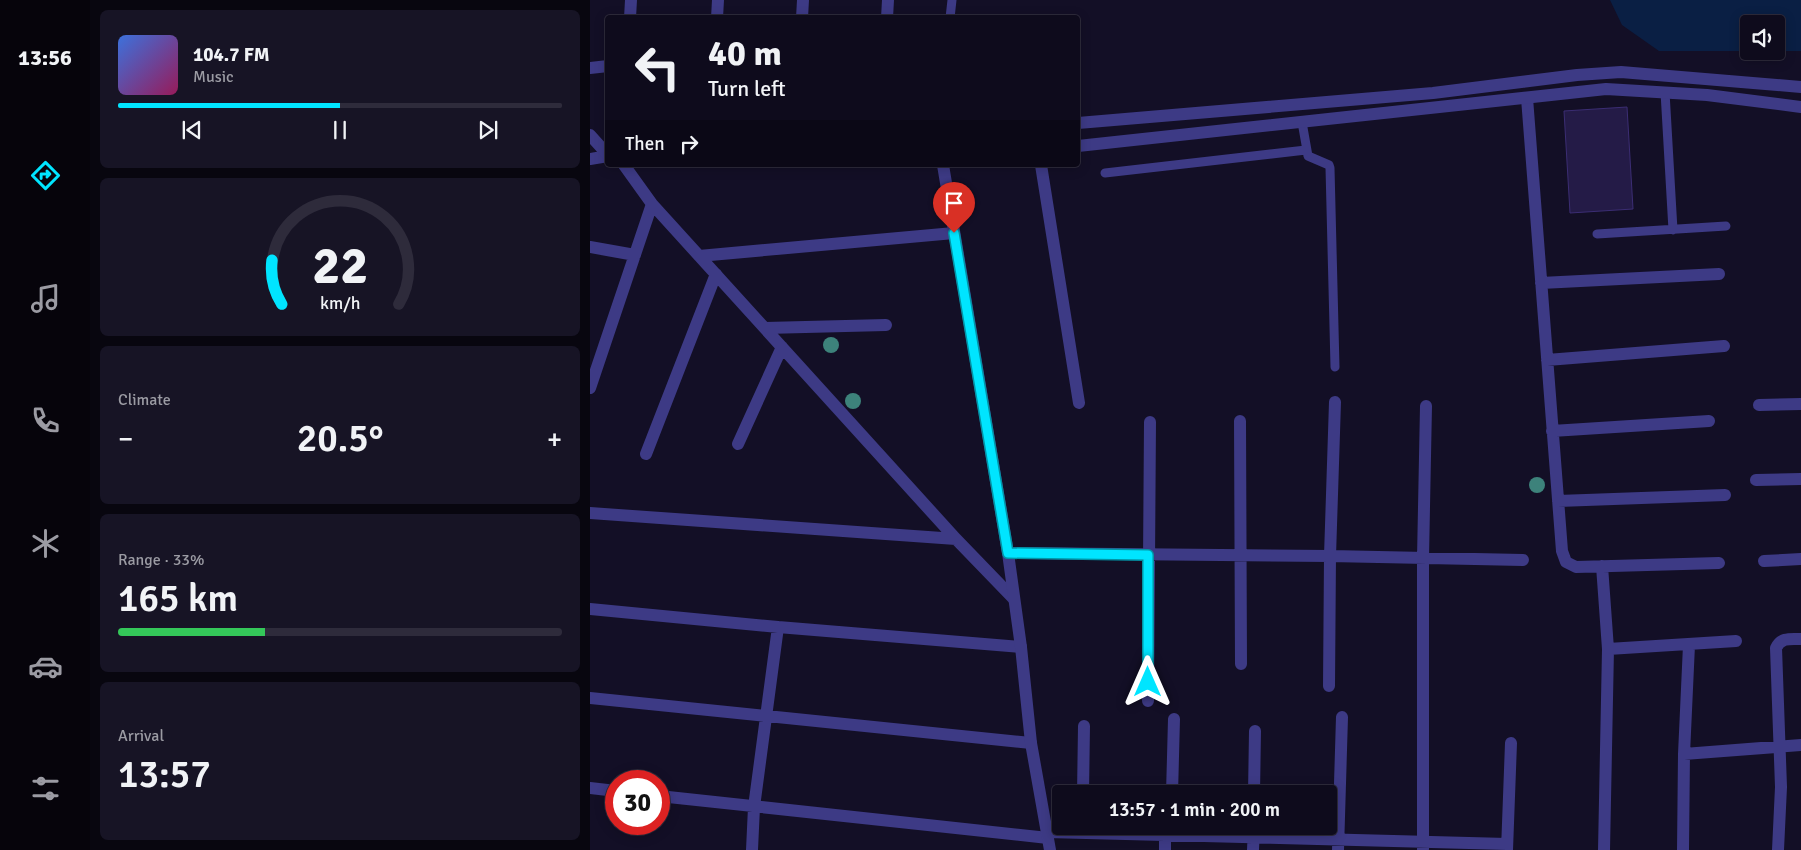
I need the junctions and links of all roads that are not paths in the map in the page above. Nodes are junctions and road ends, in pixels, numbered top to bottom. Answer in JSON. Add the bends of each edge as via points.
{"nodes":[{"id":1,"x":631,"y":0,"type":"edge"},
{"id":2,"x":718,"y":0,"type":"edge"},
{"id":3,"x":803,"y":0,"type":"edge"},
{"id":4,"x":888,"y":0,"type":"edge"},
{"id":5,"x":952,"y":0,"type":"edge"},
{"id":6,"x":630,"y":15,"type":"edge"},
{"id":7,"x":717,"y":15,"type":"edge"},
{"id":8,"x":802,"y":15,"type":"edge"},
{"id":9,"x":887,"y":15,"type":"edge"},
{"id":10,"x":950,"y":15,"type":"edge"},
{"id":11,"x":605,"y":66,"type":"edge"},
{"id":12,"x":590,"y":68,"type":"edge"},
{"id":13,"x":1801,"y":87,"type":"edge"},
{"id":14,"x":1665,"y":92,"type":"junction"},
{"id":15,"x":1527,"y":98,"type":"junction"},
{"id":16,"x":1801,"y":107,"type":"edge"},
{"id":17,"x":1302,"y":122,"type":"junction"},
{"id":18,"x":1080,"y":123,"type":"edge"},
{"id":19,"x":590,"y":135,"type":"edge"},
{"id":20,"x":1080,"y":146,"type":"edge"},
{"id":21,"x":1306,"y":150,"type":"junction"},
{"id":22,"x":605,"y":152,"type":"edge"},
{"id":23,"x":605,"y":156,"type":"edge"},
{"id":24,"x":590,"y":159,"type":"edge"},
{"id":25,"x":625,"y":167,"type":"edge"},
{"id":26,"x":943,"y":167,"type":"edge"},
{"id":27,"x":1041,"y":167,"type":"edge"},
{"id":28,"x":1105,"y":173,"type":"dead end"},
{"id":29,"x":652,"y":204,"type":"junction"},
{"id":30,"x":1726,"y":226,"type":"dead end"},
{"id":31,"x":1673,"y":230,"type":"junction"},
{"id":32,"x":954,"y":233,"type":"junction"},
{"id":33,"x":1597,"y":234,"type":"dead end"},
{"id":34,"x":590,"y":247,"type":"edge"},
{"id":35,"x":635,"y":255,"type":"junction"},
{"id":36,"x":699,"y":256,"type":"junction"},
{"id":37,"x":716,"y":274,"type":"junction"},
{"id":38,"x":1719,"y":274,"type":"dead end"},
{"id":39,"x":1541,"y":283,"type":"junction"},
{"id":40,"x":886,"y":326,"type":"dead end"},
{"id":41,"x":765,"y":328,"type":"junction"},
{"id":42,"x":590,"y":346,"type":"edge"},
{"id":43,"x":1724,"y":346,"type":"dead end"},
{"id":44,"x":782,"y":347,"type":"junction"},
{"id":45,"x":603,"y":349,"type":"junction"},
{"id":46,"x":1547,"y":360,"type":"junction"},
{"id":47,"x":1335,"y":367,"type":"dead end"},
{"id":48,"x":590,"y":388,"type":"edge"},
{"id":49,"x":1334,"y":402,"type":"dead end"},
{"id":50,"x":1079,"y":403,"type":"dead end"},
{"id":51,"x":1801,"y":404,"type":"edge"},
{"id":52,"x":1759,"y":405,"type":"dead end"},
{"id":53,"x":1426,"y":406,"type":"dead end"},
{"id":54,"x":1240,"y":420,"type":"dead end"},
{"id":55,"x":1709,"y":420,"type":"dead end"},
{"id":56,"x":1150,"y":422,"type":"dead end"},
{"id":57,"x":1552,"y":432,"type":"junction"},
{"id":58,"x":738,"y":444,"type":"dead end"},
{"id":59,"x":646,"y":454,"type":"dead end"},
{"id":60,"x":1801,"y":479,"type":"edge"},
{"id":61,"x":1756,"y":480,"type":"dead end"},
{"id":62,"x":1725,"y":495,"type":"dead end"},
{"id":63,"x":1558,"y":501,"type":"junction"},
{"id":64,"x":590,"y":513,"type":"edge"},
{"id":65,"x":956,"y":540,"type":"junction"},
{"id":66,"x":1008,"y":553,"type":"junction"},
{"id":67,"x":1148,"y":555,"type":"junction"},
{"id":68,"x":1240,"y":556,"type":"junction"},
{"id":69,"x":1330,"y":556,"type":"junction"},
{"id":70,"x":1423,"y":558,"type":"junction"},
{"id":71,"x":1801,"y":559,"type":"edge"},
{"id":72,"x":1523,"y":560,"type":"dead end"},
{"id":73,"x":1764,"y":561,"type":"dead end"},
{"id":74,"x":1718,"y":563,"type":"dead end"},
{"id":75,"x":1602,"y":566,"type":"junction"},
{"id":76,"x":1014,"y":599,"type":"junction"},
{"id":77,"x":590,"y":609,"type":"edge"},
{"id":78,"x":778,"y":627,"type":"junction"},
{"id":79,"x":1801,"y":639,"type":"edge"},
{"id":80,"x":1736,"y":641,"type":"dead end"},
{"id":81,"x":1689,"y":645,"type":"junction"},
{"id":82,"x":1021,"y":647,"type":"junction"},
{"id":83,"x":1608,"y":649,"type":"junction"},
{"id":84,"x":1241,"y":664,"type":"dead end"},
{"id":85,"x":1329,"y":686,"type":"dead end"},
{"id":86,"x":590,"y":698,"type":"edge"},
{"id":87,"x":1148,"y":701,"type":"dead end"},
{"id":88,"x":766,"y":715,"type":"junction"},
{"id":89,"x":1342,"y":717,"type":"dead end"},
{"id":90,"x":1174,"y":719,"type":"dead end"},
{"id":91,"x":1084,"y":726,"type":"dead end"},
{"id":92,"x":1255,"y":731,"type":"dead end"},
{"id":93,"x":1031,"y":743,"type":"junction"},
{"id":94,"x":1511,"y":743,"type":"dead end"},
{"id":95,"x":1801,"y":745,"type":"edge"},
{"id":96,"x":1781,"y":747,"type":"junction"},
{"id":97,"x":1684,"y":754,"type":"junction"},
{"id":98,"x":1083,"y":785,"type":"edge"},
{"id":99,"x":1172,"y":785,"type":"edge"},
{"id":100,"x":1254,"y":785,"type":"edge"},
{"id":101,"x":590,"y":788,"type":"edge"},
{"id":102,"x":605,"y":790,"type":"edge"},
{"id":103,"x":670,"y":797,"type":"edge"},
{"id":104,"x":754,"y":808,"type":"junction"},
{"id":105,"x":1066,"y":835,"type":"edge"},
{"id":106,"x":1168,"y":835,"type":"edge"},
{"id":107,"x":1211,"y":835,"type":"edge"},
{"id":108,"x":1253,"y":838,"type":"edge"},
{"id":109,"x":1048,"y":840,"type":"edge"},
{"id":110,"x":1338,"y":845,"type":"edge"},
{"id":111,"x":1423,"y":846,"type":"edge"},
{"id":112,"x":1507,"y":847,"type":"edge"},
{"id":113,"x":752,"y":850,"type":"edge"},
{"id":114,"x":1165,"y":850,"type":"edge"},
{"id":115,"x":1604,"y":850,"type":"edge"},
{"id":116,"x":1683,"y":850,"type":"edge"},
{"id":117,"x":1778,"y":850,"type":"edge"}],
"edges":[{"from":1,"to":6,"type":"street"},
{"from":2,"to":7,"type":"street"},
{"from":3,"to":8,"type":"street"},
{"from":4,"to":9,"type":"street"},
{"from":5,"to":10,"type":"lane"},
{"from":11,"to":12,"type":"street"},
{"from":13,"to":18,"type":"street","via":[[1621,72],[1577,74],[1433,93]]},
{"from":14,"to":15,"type":"street","via":[[1606,89]]},
{"from":14,"to":16,"type":"street"},
{"from":14,"to":31,"type":"lane"},
{"from":15,"to":17,"type":"street"},
{"from":15,"to":39,"type":"street"},
{"from":17,"to":20,"type":"street"},
{"from":17,"to":21,"type":"lane"},
{"from":19,"to":22,"type":"street"},
{"from":21,"to":28,"type":"lane"},
{"from":21,"to":47,"type":"lane","via":[[1308,156],[1330,168]]},
{"from":23,"to":24,"type":"street"},
{"from":25,"to":29,"type":"street"},
{"from":26,"to":32,"type":"street"},
{"from":27,"to":50,"type":"street"},
{"from":29,"to":35,"type":"street"},
{"from":29,"to":36,"type":"street"},
{"from":30,"to":31,"type":"lane"},
{"from":31,"to":33,"type":"lane"},
{"from":32,"to":36,"type":"street"},
{"from":32,"to":66,"type":"street"},
{"from":34,"to":35,"type":"street"},
{"from":35,"to":45,"type":"street"},
{"from":36,"to":37,"type":"street"},
{"from":37,"to":41,"type":"street"},
{"from":37,"to":59,"type":"street"},
{"from":38,"to":39,"type":"street"},
{"from":39,"to":46,"type":"street"},
{"from":40,"to":41,"type":"street"},
{"from":41,"to":44,"type":"street"},
{"from":42,"to":45,"type":"street"},
{"from":43,"to":46,"type":"street"},
{"from":44,"to":58,"type":"street"},
{"from":44,"to":65,"type":"street"},
{"from":45,"to":48,"type":"street"},
{"from":46,"to":57,"type":"street"},
{"from":49,"to":69,"type":"street"},
{"from":51,"to":52,"type":"street"},
{"from":53,"to":70,"type":"street"},
{"from":54,"to":68,"type":"street"},
{"from":55,"to":57,"type":"street"},
{"from":56,"to":67,"type":"street"},
{"from":57,"to":63,"type":"street"},
{"from":60,"to":61,"type":"street"},
{"from":62,"to":63,"type":"street"},
{"from":63,"to":75,"type":"street","via":[[1562,551],[1566,562],[1576,567]]},
{"from":64,"to":65,"type":"street"},
{"from":65,"to":76,"type":"street"},
{"from":66,"to":67,"type":"street"},
{"from":66,"to":76,"type":"street"},
{"from":67,"to":68,"type":"street"},
{"from":67,"to":87,"type":"street"},
{"from":68,"to":69,"type":"street"},
{"from":68,"to":84,"type":"street"},
{"from":69,"to":70,"type":"street"},
{"from":69,"to":85,"type":"street"},
{"from":70,"to":72,"type":"street"},
{"from":70,"to":111,"type":"street"},
{"from":71,"to":73,"type":"street"},
{"from":74,"to":75,"type":"street"},
{"from":75,"to":83,"type":"street"},
{"from":76,"to":82,"type":"street"},
{"from":77,"to":78,"type":"street"},
{"from":78,"to":82,"type":"street"},
{"from":78,"to":88,"type":"street"},
{"from":79,"to":96,"type":"street","via":[[1783,640],[1776,648]]},
{"from":80,"to":81,"type":"street"},
{"from":81,"to":83,"type":"street"},
{"from":81,"to":97,"type":"street"},
{"from":82,"to":93,"type":"street"},
{"from":83,"to":115,"type":"street"},
{"from":86,"to":88,"type":"street"},
{"from":88,"to":93,"type":"street"},
{"from":88,"to":104,"type":"street"},
{"from":89,"to":110,"type":"street"},
{"from":90,"to":99,"type":"street"},
{"from":91,"to":98,"type":"street"},
{"from":92,"to":100,"type":"street"},
{"from":93,"to":109,"type":"street"},
{"from":94,"to":112,"type":"street"},
{"from":95,"to":96,"type":"street"},
{"from":96,"to":97,"type":"street"},
{"from":96,"to":117,"type":"street"},
{"from":97,"to":116,"type":"street"},
{"from":101,"to":102,"type":"street"},
{"from":103,"to":104,"type":"street"},
{"from":104,"to":109,"type":"street"},
{"from":104,"to":113,"type":"street"},
{"from":105,"to":109,"type":"street"},
{"from":106,"to":114,"type":"street"},
{"from":107,"to":108,"type":"street"},
{"from":108,"to":110,"type":"street"},
{"from":110,"to":111,"type":"street"},
{"from":111,"to":112,"type":"street"}]}
